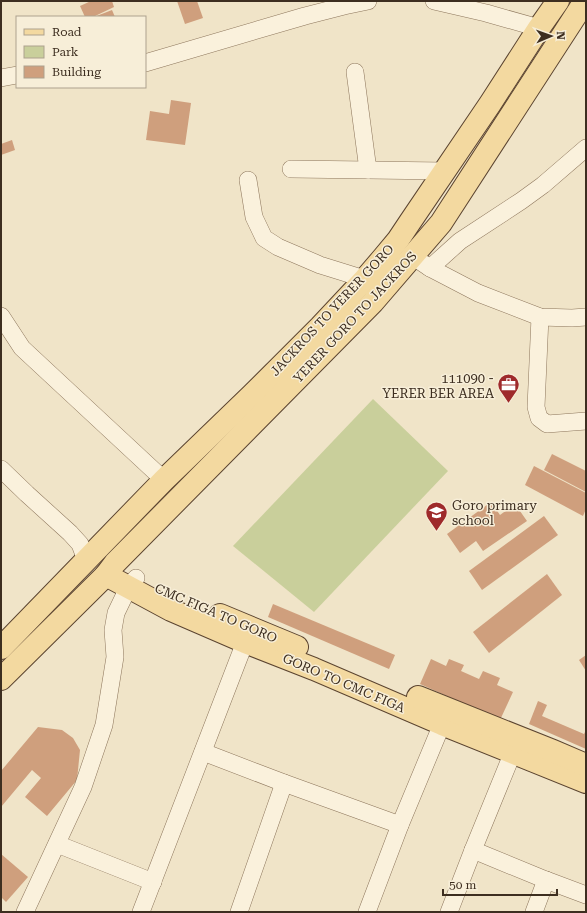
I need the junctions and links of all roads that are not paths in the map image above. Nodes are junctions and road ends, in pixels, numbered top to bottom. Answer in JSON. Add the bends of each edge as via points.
{"nodes":[{"id":1,"x":368,"y":1,"type":"edge"},
{"id":2,"x":434,"y":1,"type":"edge"},
{"id":3,"x":585,"y":1,"type":"edge"},
{"id":4,"x":549,"y":14,"type":"edge"},
{"id":5,"x":146,"y":63,"type":"edge"},
{"id":6,"x":355,"y":72,"type":"dead end"},
{"id":7,"x":16,"y":75,"type":"edge"},
{"id":8,"x":1,"y":78,"type":"edge"},
{"id":9,"x":586,"y":148,"type":"edge"},
{"id":10,"x":291,"y":169,"type":"dead end"},
{"id":11,"x":368,"y":170,"type":"junction"},
{"id":12,"x":445,"y":171,"type":"junction"},
{"id":13,"x":248,"y":180,"type":"dead end"},
{"id":14,"x":421,"y":262,"type":"junction"},
{"id":15,"x":365,"y":279,"type":"junction"},
{"id":16,"x":1,"y":316,"type":"edge"},
{"id":17,"x":540,"y":317,"type":"junction"},
{"id":18,"x":586,"y":317,"type":"edge"},
{"id":19,"x":586,"y":421,"type":"edge"},
{"id":20,"x":1,"y":469,"type":"edge"},
{"id":21,"x":164,"y":480,"type":"junction"},
{"id":22,"x":1,"y":488,"type":"edge"},
{"id":23,"x":27,"y":494,"type":"junction"},
{"id":24,"x":87,"y":551,"type":"junction"},
{"id":25,"x":111,"y":569,"type":"junction"},
{"id":26,"x":132,"y":583,"type":"junction"},
{"id":27,"x":245,"y":642,"type":"junction"},
{"id":28,"x":2,"y":646,"type":"edge"},
{"id":29,"x":1,"y":679,"type":"edge"},
{"id":30,"x":442,"y":724,"type":"junction"},
{"id":31,"x":203,"y":752,"type":"junction"},
{"id":32,"x":513,"y":752,"type":"junction"},
{"id":33,"x":586,"y":765,"type":"edge"},
{"id":34,"x":586,"y":782,"type":"edge"},
{"id":35,"x":284,"y":783,"type":"junction"},
{"id":36,"x":400,"y":824,"type":"junction"},
{"id":37,"x":57,"y":844,"type":"junction"},
{"id":38,"x":473,"y":850,"type":"junction"},
{"id":39,"x":546,"y":880,"type":"junction"},
{"id":40,"x":153,"y":882,"type":"junction"},
{"id":41,"x":586,"y":895,"type":"edge"},
{"id":42,"x":24,"y":912,"type":"edge"},
{"id":43,"x":141,"y":912,"type":"edge"},
{"id":44,"x":239,"y":912,"type":"edge"},
{"id":45,"x":367,"y":912,"type":"edge"},
{"id":46,"x":449,"y":912,"type":"edge"},
{"id":47,"x":534,"y":912,"type":"edge"}],
"edges":[{"from":1,"to":5,"type":"street","via":[[305,16]]},
{"from":2,"to":4,"type":"street","via":[[486,13]]},
{"from":3,"to":14,"type":"main road","name":"YERER GORO TO JACKROS","via":[[441,223]]},
{"from":4,"to":12,"type":"main road","name":"JACKROS TO YERER GORO"},
{"from":6,"to":11,"type":"street"},
{"from":7,"to":8,"type":"street"},
{"from":9,"to":14,"type":"street","via":[[521,201],[460,241]]},
{"from":10,"to":11,"type":"street"},
{"from":11,"to":12,"type":"street"},
{"from":12,"to":15,"type":"main road","name":"JACKROS TO YERER GORO","via":[[398,240]]},
{"from":13,"to":15,"type":"street","via":[[254,217],[264,238],[278,247],[320,265]]},
{"from":14,"to":17,"type":"street","via":[[478,292]]},
{"from":14,"to":25,"type":"main road","name":"YERER GORO TO JACKROS","via":[[373,302]]},
{"from":15,"to":21,"type":"main road","name":"JACKROS TO YERER GORO","via":[[320,327]]},
{"from":16,"to":21,"type":"street","via":[[22,348]]},
{"from":17,"to":18,"type":"street"},
{"from":17,"to":19,"type":"street","via":[[536,407],[539,418],[547,424]]},
{"from":20,"to":23,"type":"street"},
{"from":21,"to":24,"type":"main road","name":"JACKROS TO YERER GORO"},
{"from":22,"to":23,"type":"street"},
{"from":23,"to":24,"type":"street"},
{"from":24,"to":28,"type":"main road","name":"JACKROS TO YERER GORO"},
{"from":25,"to":26,"type":"main road","name":"CMC FIGA TO GORO"},
{"from":25,"to":29,"type":"main road","name":"YERER GORO TO JACKROS"},
{"from":26,"to":27,"type":"main road","name":"GORO TO CMC FIGA","via":[[171,610]]},
{"from":26,"to":33,"type":"main road","name":"CMC FIGA TO GORO","via":[[172,596]]},
{"from":26,"to":37,"type":"street","via":[[115,618],[115,658],[104,725],[83,787]]},
{"from":27,"to":30,"type":"main road","name":"GORO TO CMC FIGA"},
{"from":27,"to":31,"type":"street"},
{"from":30,"to":32,"type":"main road","name":"GORO TO CMC FIGA"},
{"from":30,"to":36,"type":"street"},
{"from":31,"to":35,"type":"street"},
{"from":31,"to":40,"type":"street"},
{"from":32,"to":34,"type":"main road","name":"GORO TO CMC FIGA"},
{"from":32,"to":38,"type":"street"},
{"from":35,"to":36,"type":"street"},
{"from":35,"to":44,"type":"street"},
{"from":36,"to":45,"type":"street"},
{"from":37,"to":40,"type":"street"},
{"from":37,"to":42,"type":"street"},
{"from":38,"to":39,"type":"street"},
{"from":38,"to":46,"type":"street"},
{"from":39,"to":41,"type":"street"},
{"from":39,"to":47,"type":"street"},
{"from":40,"to":43,"type":"street"}]}
